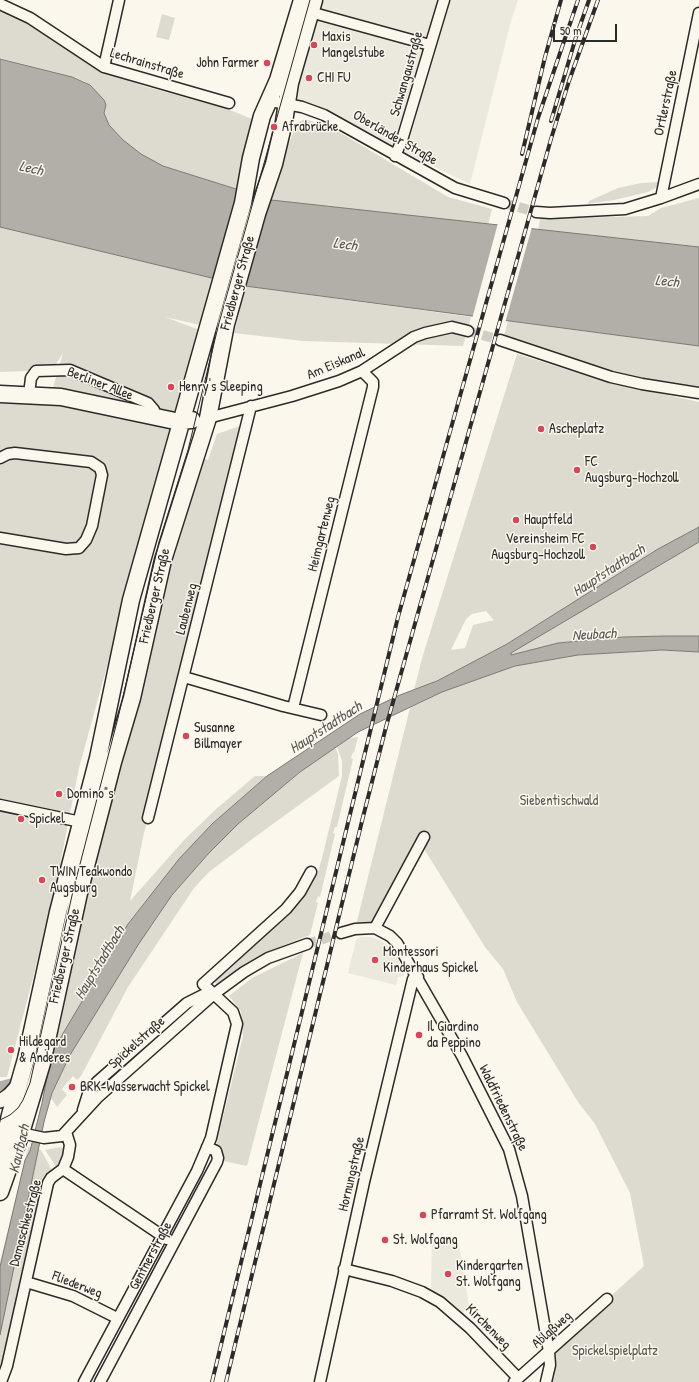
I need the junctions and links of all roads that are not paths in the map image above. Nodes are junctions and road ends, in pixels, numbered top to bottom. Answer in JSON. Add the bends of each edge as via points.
{"nodes":[{"id":1,"x":119,"y":0,"type":"edge"},
{"id":2,"x":444,"y":0,"type":"edge"},
{"id":3,"x":0,"y":4,"type":"edge"},
{"id":4,"x":309,"y":4,"type":"edge"},
{"id":5,"x":699,"y":13,"type":"edge"},
{"id":6,"x":430,"y":45,"type":"junction"},
{"id":7,"x":104,"y":68,"type":"junction"},
{"id":8,"x":271,"y":100,"type":"junction"},
{"id":9,"x":229,"y":103,"type":"dead end"},
{"id":10,"x":288,"y":103,"type":"junction"},
{"id":11,"x":394,"y":156,"type":"junction"},
{"id":12,"x":699,"y":184,"type":"edge"},
{"id":13,"x":661,"y":198,"type":"junction"},
{"id":14,"x":504,"y":203,"type":"tunnel mouth"},
{"id":15,"x":536,"y":212,"type":"tunnel mouth"},
{"id":16,"x":218,"y":322,"type":"junction"},
{"id":17,"x":468,"y":331,"type":"tunnel mouth"},
{"id":18,"x":500,"y":340,"type":"tunnel mouth"},
{"id":19,"x":362,"y":372,"type":"junction"},
{"id":20,"x":699,"y":393,"type":"edge"},
{"id":21,"x":0,"y":394,"type":"edge"},
{"id":22,"x":29,"y":394,"type":"junction"},
{"id":23,"x":251,"y":406,"type":"junction"},
{"id":24,"x":153,"y":412,"type":"junction"},
{"id":25,"x":208,"y":418,"type":"junction"},
{"id":26,"x":183,"y":421,"type":"junction"},
{"id":27,"x":0,"y":458,"type":"edge"},
{"id":28,"x":0,"y":538,"type":"edge"},
{"id":29,"x":184,"y":677,"type":"junction"},
{"id":30,"x":294,"y":708,"type":"junction"},
{"id":31,"x":321,"y":715,"type":"dead end"},
{"id":32,"x":0,"y":805,"type":"edge"},
{"id":33,"x":148,"y":818,"type":"dead end"},
{"id":34,"x":81,"y":822,"type":"junction"},
{"id":35,"x":424,"y":837,"type":"dead end"},
{"id":36,"x":311,"y":872,"type":"dead end"},
{"id":37,"x":375,"y":928,"type":"junction"},
{"id":38,"x":341,"y":933,"type":"tunnel mouth"},
{"id":39,"x":307,"y":944,"type":"tunnel mouth"},
{"id":40,"x":418,"y":977,"type":"junction"},
{"id":41,"x":204,"y":984,"type":"junction"},
{"id":42,"x":214,"y":994,"type":"junction"},
{"id":43,"x":194,"y":998,"type":"junction"},
{"id":44,"x":10,"y":1094,"type":"edge"},
{"id":45,"x":82,"y":1114,"type":"junction"},
{"id":46,"x":11,"y":1130,"type":"edge"},
{"id":47,"x":66,"y":1132,"type":"junction"},
{"id":48,"x":207,"y":1147,"type":"junction"},
{"id":49,"x":0,"y":1162,"type":"edge"},
{"id":50,"x":63,"y":1169,"type":"junction"},
{"id":51,"x":0,"y":1192,"type":"edge"},
{"id":52,"x":162,"y":1236,"type":"junction"},
{"id":53,"x":173,"y":1243,"type":"junction"},
{"id":54,"x":344,"y":1269,"type":"junction"},
{"id":55,"x":26,"y":1282,"type":"junction"},
{"id":56,"x":607,"y":1299,"type":"dead end"},
{"id":57,"x":117,"y":1318,"type":"junction"},
{"id":58,"x":549,"y":1352,"type":"junction"},
{"id":59,"x":516,"y":1380,"type":"edge"},
{"id":60,"x":5,"y":1381,"type":"edge"},
{"id":61,"x":84,"y":1382,"type":"edge"},
{"id":62,"x":100,"y":1382,"type":"edge"},
{"id":63,"x":320,"y":1382,"type":"edge"},
{"id":64,"x":546,"y":1382,"type":"edge"}],
"edges":[{"from":1,"to":7,"type":"street"},
{"from":2,"to":6,"type":"street","name":"Schwangaustraße"},
{"from":3,"to":7,"type":"street","name":"Lechrainstraße","via":[[26,16]]},
{"from":4,"to":6,"type":"street"},
{"from":4,"to":8,"type":"main road","name":"Friedberger Straße"},
{"from":4,"to":10,"type":"main road","name":"Friedberger Straße","via":[[290,83]]},
{"from":5,"to":13,"type":"street","name":"Ortlerstraße"},
{"from":6,"to":11,"type":"street","name":"Schwangaustraße","via":[[402,140]]},
{"from":7,"to":9,"type":"street","name":"Lechrainstraße"},
{"from":8,"to":10,"type":"street","name":"Oberländer Straße"},
{"from":8,"to":16,"type":"main road","name":"Friedberger Straße","via":[[262,116],[251,158],[244,203]]},
{"from":10,"to":11,"type":"street","name":"Oberländer Straße","via":[[344,125]]},
{"from":10,"to":16,"type":"main road","name":"Friedberger Straße","via":[[274,164]]},
{"from":11,"to":14,"type":"street","name":"Oberländer Straße","via":[[455,188]]},
{"from":12,"to":13,"type":"street"},
{"from":13,"to":15,"type":"street","via":[[625,209]]},
{"from":16,"to":25,"type":"main road","name":"Friedberger Straße"},
{"from":16,"to":26,"type":"main road","name":"Friedberger Straße"},
{"from":17,"to":19,"type":"street","name":"Am Eiskanal","via":[[452,327],[414,337]]},
{"from":18,"to":20,"type":"street","via":[[611,377]]},
{"from":19,"to":23,"type":"street","name":"Am Eiskanal","via":[[292,396]]},
{"from":19,"to":30,"type":"street","name":"Heimgartenweg","via":[[373,382],[373,387]]},
{"from":21,"to":22,"type":"main road","name":"Berliner Allee"},
{"from":22,"to":24,"type":"main road","name":"Berliner Allee"},
{"from":22,"to":24,"type":"street","name":"Berliner Allee","via":[[31,378],[36,371],[70,370],[148,403]]},
{"from":23,"to":25,"type":"street","name":"Am Eiskanal"},
{"from":23,"to":29,"type":"street","name":"Laubenweg"},
{"from":24,"to":26,"type":"main road","name":"Berliner Allee","via":[[175,421]]},
{"from":25,"to":26,"type":"main road","name":"Berliner Allee"},
{"from":25,"to":46,"type":"main road","name":"Friedberger Straße","via":[[163,560],[132,698],[77,900],[34,1092]]},
{"from":26,"to":34,"type":"main road","name":"Friedberger Straße","via":[[132,596],[98,758]]},
{"from":27,"to":28,"type":"street","via":[[15,453],[91,462],[100,468],[102,475],[92,526],[86,540],[78,548]]},
{"from":29,"to":30,"type":"street"},
{"from":29,"to":33,"type":"street","name":"Laubenweg"},
{"from":30,"to":31,"type":"street"},
{"from":32,"to":34,"type":"street"},
{"from":34,"to":44,"type":"main road","name":"Friedberger Straße","via":[[24,1064]]},
{"from":35,"to":37,"type":"street"},
{"from":36,"to":41,"type":"street","name":"Spickelstraße","via":[[300,892],[286,909]]},
{"from":37,"to":38,"type":"street","via":[[360,928]]},
{"from":37,"to":40,"type":"street","name":"Waldfriedenstraße","via":[[397,943]]},
{"from":39,"to":42,"type":"street","name":"Spickelstraße","via":[[268,958]]},
{"from":40,"to":54,"type":"street","name":"Hornungstraße","via":[[413,979]]},
{"from":40,"to":58,"type":"street","name":"Waldfriedenstraße","via":[[509,1149],[522,1196]]},
{"from":41,"to":42,"type":"street"},
{"from":41,"to":43,"type":"street","name":"Spickelstraße"},
{"from":42,"to":43,"type":"street","name":"Spickelstraße"},
{"from":42,"to":45,"type":"street","name":"Spickelstraße"},
{"from":42,"to":48,"type":"street","name":"Gentnerstraße","via":[[233,1012],[237,1024]]},
{"from":43,"to":45,"type":"street","name":"Spickelstraße","via":[[98,1082],[88,1094]]},
{"from":44,"to":46,"type":"main road","name":"Friedberger Straße"},
{"from":45,"to":47,"type":"street","name":"Spickelstraße"},
{"from":46,"to":47,"type":"street","via":[[44,1138],[62,1136]]},
{"from":46,"to":49,"type":"main road","name":"Friedberger Straße"},
{"from":46,"to":51,"type":"main road","name":"Friedberger Straße"},
{"from":47,"to":50,"type":"street","via":[[70,1151]]},
{"from":48,"to":52,"type":"street","name":"Gentnerstraße"},
{"from":48,"to":53,"type":"street","name":"Gentnerstraße","via":[[216,1151],[218,1158]]},
{"from":50,"to":52,"type":"street"},
{"from":50,"to":55,"type":"street","name":"Damaschkestraße","via":[[48,1183]]},
{"from":52,"to":53,"type":"street"},
{"from":52,"to":57,"type":"street","name":"Gentnerstraße"},
{"from":53,"to":62,"type":"street","name":"Gentnerstraße"},
{"from":54,"to":59,"type":"street","name":"Kirchenweg","via":[[392,1281],[440,1302],[470,1328]]},
{"from":54,"to":63,"type":"street","name":"Hornungstraße"},
{"from":55,"to":57,"type":"street","name":"Fliederweg","via":[[73,1296]]},
{"from":55,"to":60,"type":"street","name":"Damaschkestraße"},
{"from":56,"to":58,"type":"street","name":"Ablaßweg"},
{"from":57,"to":61,"type":"street","name":"Gentnerstraße"},
{"from":58,"to":59,"type":"street","name":"Ablaßweg"},
{"from":58,"to":64,"type":"street","name":"Waldfriedenstraße","via":[[550,1365]]}]}
